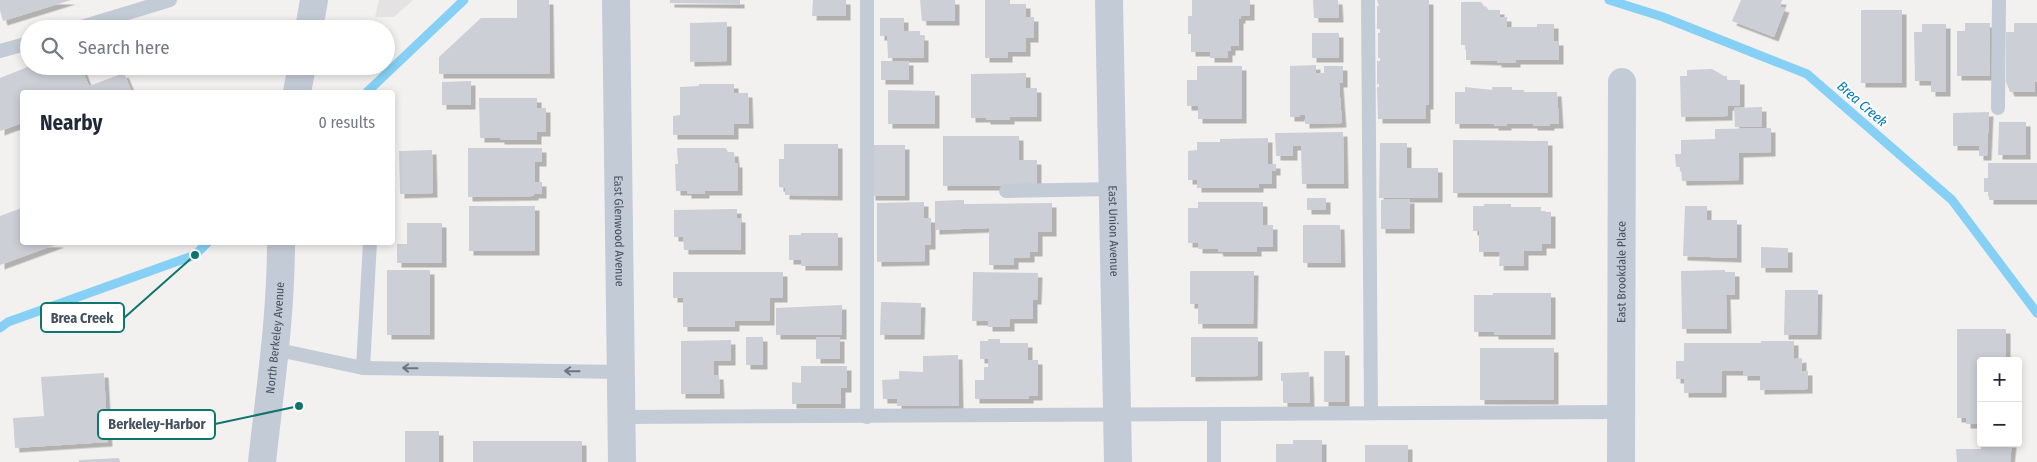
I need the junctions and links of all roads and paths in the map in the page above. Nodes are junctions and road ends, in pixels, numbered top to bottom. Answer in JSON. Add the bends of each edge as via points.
{"nodes":[{"id":1,"x":170,"y":0,"type":"edge"},
{"id":2,"x":314,"y":0,"type":"edge"},
{"id":3,"x":616,"y":0,"type":"edge"},
{"id":4,"x":867,"y":0,"type":"edge"},
{"id":5,"x":1109,"y":0,"type":"edge"},
{"id":6,"x":1368,"y":0,"type":"edge"},
{"id":7,"x":1999,"y":0,"type":"edge"},
{"id":8,"x":104,"y":20,"type":"edge"},
{"id":9,"x":311,"y":20,"type":"edge"},
{"id":10,"x":20,"y":45,"type":"edge"},
{"id":11,"x":0,"y":51,"type":"edge"},
{"id":12,"x":300,"y":75,"type":"edge"},
{"id":13,"x":1622,"y":82,"type":"dead end"},
{"id":14,"x":297,"y":90,"type":"edge"},
{"id":15,"x":1998,"y":108,"type":"dead end"},
{"id":16,"x":1113,"y":189,"type":"junction"},
{"id":17,"x":1006,"y":191,"type":"dead end"},
{"id":18,"x":281,"y":245,"type":"edge"},
{"id":19,"x":370,"y":245,"type":"edge"},
{"id":20,"x":274,"y":349,"type":"junction"},
{"id":21,"x":363,"y":368,"type":"junction"},
{"id":22,"x":621,"y":372,"type":"junction"},
{"id":23,"x":1621,"y":412,"type":"junction"},
{"id":24,"x":1371,"y":413,"type":"junction"},
{"id":25,"x":1214,"y":414,"type":"junction"},
{"id":26,"x":1117,"y":415,"type":"junction"},
{"id":27,"x":622,"y":417,"type":"junction"},
{"id":28,"x":867,"y":417,"type":"junction"},
{"id":29,"x":262,"y":462,"type":"edge"},
{"id":30,"x":622,"y":462,"type":"edge"},
{"id":31,"x":1118,"y":462,"type":"edge"},
{"id":32,"x":1214,"y":462,"type":"edge"},
{"id":33,"x":1621,"y":462,"type":"edge"}],
"edges":[{"from":1,"to":8,"type":"lane"},
{"from":2,"to":9,"type":"street"},
{"from":3,"to":22,"type":"street","name":"East Glenwood Avenue"},
{"from":4,"to":28,"type":"lane"},
{"from":5,"to":16,"type":"street","name":"East Union Avenue"},
{"from":6,"to":24,"type":"lane"},
{"from":7,"to":15,"type":"lane"},
{"from":10,"to":11,"type":"lane"},
{"from":12,"to":14,"type":"street"},
{"from":13,"to":23,"type":"street","name":"East Brookdale Place"},
{"from":16,"to":17,"type":"lane"},
{"from":16,"to":26,"type":"street","name":"East Union Avenue"},
{"from":18,"to":20,"type":"street","name":"North Berkeley Avenue"},
{"from":19,"to":21,"type":"lane"},
{"from":20,"to":21,"type":"lane"},
{"from":20,"to":29,"type":"street","name":"North Berkeley Avenue"},
{"from":22,"to":21,"type":"lane","one_way":true},
{"from":22,"to":27,"type":"street","name":"East Glenwood Avenue"},
{"from":23,"to":24,"type":"lane"},
{"from":23,"to":33,"type":"street","name":"East Brookdale Place"},
{"from":24,"to":25,"type":"lane"},
{"from":25,"to":26,"type":"lane"},
{"from":25,"to":32,"type":"lane"},
{"from":26,"to":28,"type":"lane"},
{"from":26,"to":31,"type":"street","name":"East Union Avenue"},
{"from":27,"to":28,"type":"lane"},
{"from":27,"to":30,"type":"street","name":"East Glenwood Avenue"}]}
